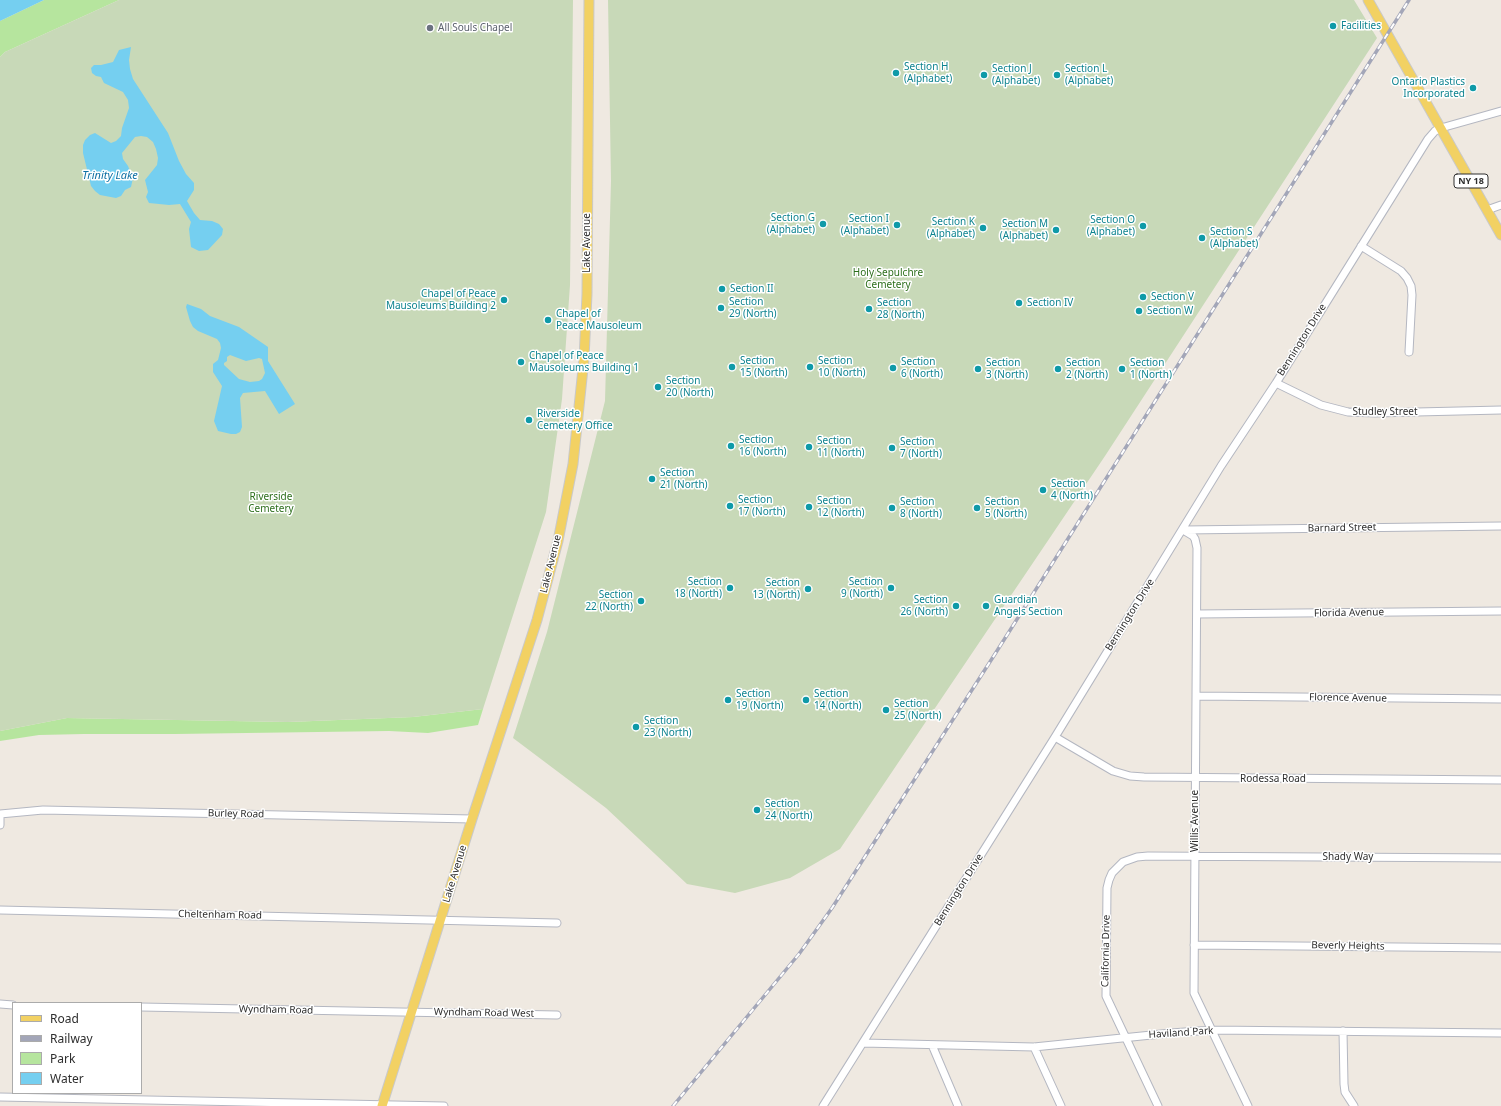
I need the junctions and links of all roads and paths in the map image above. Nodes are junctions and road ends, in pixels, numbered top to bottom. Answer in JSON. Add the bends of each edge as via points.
{"nodes":[{"id":1,"x":589,"y":0,"type":"edge"},
{"id":2,"x":1368,"y":0,"type":"edge"},
{"id":3,"x":1501,"y":111,"type":"edge"},
{"id":4,"x":1441,"y":128,"type":"junction"},
{"id":5,"x":1501,"y":205,"type":"edge"},
{"id":6,"x":1487,"y":210,"type":"junction"},
{"id":7,"x":1501,"y":235,"type":"edge"},
{"id":8,"x":1361,"y":246,"type":"junction"},
{"id":9,"x":1409,"y":352,"type":"dead end"},
{"id":10,"x":1276,"y":383,"type":"junction"},
{"id":11,"x":1501,"y":410,"type":"edge"},
{"id":12,"x":1501,"y":526,"type":"edge"},
{"id":13,"x":1183,"y":530,"type":"junction"},
{"id":14,"x":1501,"y":611,"type":"edge"},
{"id":15,"x":1197,"y":614,"type":"junction"},
{"id":16,"x":1196,"y":696,"type":"junction"},
{"id":17,"x":1501,"y":699,"type":"edge"},
{"id":18,"x":1055,"y":737,"type":"junction"},
{"id":19,"x":1195,"y":778,"type":"junction"},
{"id":20,"x":1501,"y":780,"type":"edge"},
{"id":21,"x":0,"y":814,"type":"edge"},
{"id":22,"x":472,"y":819,"type":"junction"},
{"id":23,"x":0,"y":825,"type":"edge"},
{"id":24,"x":1195,"y":856,"type":"junction"},
{"id":25,"x":1501,"y":858,"type":"edge"},
{"id":26,"x":0,"y":910,"type":"edge"},
{"id":27,"x":441,"y":920,"type":"junction"},
{"id":28,"x":557,"y":923,"type":"dead end"},
{"id":29,"x":1194,"y":945,"type":"junction"},
{"id":30,"x":1501,"y":948,"type":"edge"},
{"id":31,"x":0,"y":1004,"type":"edge"},
{"id":32,"x":12,"y":1005,"type":"edge"},
{"id":33,"x":142,"y":1007,"type":"edge"},
{"id":34,"x":411,"y":1012,"type":"junction"},
{"id":35,"x":558,"y":1015,"type":"dead end"},
{"id":36,"x":1212,"y":1030,"type":"junction"},
{"id":37,"x":1343,"y":1031,"type":"junction"},
{"id":38,"x":1501,"y":1033,"type":"edge"},
{"id":39,"x":1126,"y":1037,"type":"junction"},
{"id":40,"x":862,"y":1043,"type":"junction"},
{"id":41,"x":932,"y":1045,"type":"junction"},
{"id":42,"x":1034,"y":1046,"type":"junction"},
{"id":43,"x":0,"y":1097,"type":"edge"},
{"id":44,"x":383,"y":1105,"type":"edge"},
{"id":45,"x":444,"y":1106,"type":"edge"},
{"id":46,"x":823,"y":1106,"type":"edge"},
{"id":47,"x":958,"y":1106,"type":"edge"},
{"id":48,"x":1061,"y":1106,"type":"edge"},
{"id":49,"x":1158,"y":1106,"type":"edge"},
{"id":50,"x":1248,"y":1106,"type":"edge"},
{"id":51,"x":1354,"y":1106,"type":"edge"}],
"edges":[{"from":1,"to":22,"type":"main road","name":"Lake Avenue","via":[[587,294],[584,359],[573,464],[558,541],[537,620]]},
{"from":2,"to":4,"type":"main road","number":"NY 18"},
{"from":3,"to":4,"type":"street"},
{"from":4,"to":6,"type":"main road","number":"NY 18"},
{"from":4,"to":8,"type":"street","name":"Bennington Drive","via":[[1428,138]]},
{"from":5,"to":6,"type":"street"},
{"from":6,"to":7,"type":"main road","number":"NY 18"},
{"from":8,"to":9,"type":"street","via":[[1400,271],[1411,286]]},
{"from":8,"to":10,"type":"street","name":"Bennington Drive"},
{"from":10,"to":11,"type":"street","name":"Studley Street","via":[[1314,403],[1348,412]]},
{"from":10,"to":13,"type":"street","name":"Bennington Drive","via":[[1221,466]]},
{"from":12,"to":13,"type":"street","name":"Barnard Street"},
{"from":13,"to":15,"type":"street","name":"Willis Avenue","via":[[1193,536],[1197,543]]},
{"from":13,"to":18,"type":"street","name":"Bennington Drive"},
{"from":14,"to":15,"type":"street","name":"Florida Avenue"},
{"from":15,"to":16,"type":"street","name":"Willis Avenue"},
{"from":16,"to":17,"type":"street","name":"Florence Avenue"},
{"from":16,"to":19,"type":"street","name":"Willis Avenue"},
{"from":18,"to":19,"type":"street","name":"Rodessa Road","via":[[1119,774]]},
{"from":18,"to":40,"type":"street","name":"Bennington Drive"},
{"from":19,"to":20,"type":"street","name":"Rodessa Road"},
{"from":19,"to":24,"type":"street","name":"Willis Avenue"},
{"from":21,"to":22,"type":"street","name":"Burley Road","via":[[43,810]]},
{"from":21,"to":23,"type":"street"},
{"from":22,"to":27,"type":"main road","name":"Lake Avenue"},
{"from":24,"to":25,"type":"street","name":"Shady Way"},
{"from":24,"to":29,"type":"street","name":"Willis Avenue"},
{"from":24,"to":39,"type":"street","name":"California Drive","via":[[1133,858],[1123,862],[1109,880],[1106,996]]},
{"from":26,"to":27,"type":"street","name":"Cheltenham Road"},
{"from":27,"to":28,"type":"street","name":"Cheltenham Road"},
{"from":27,"to":34,"type":"main road","name":"Lake Avenue"},
{"from":29,"to":30,"type":"street","name":"Beverly Heights"},
{"from":29,"to":36,"type":"street","name":"Willis Avenue","via":[[1194,993]]},
{"from":31,"to":32,"type":"street"},
{"from":33,"to":34,"type":"street","name":"Wyndham Road"},
{"from":34,"to":35,"type":"street","name":"Wyndham Road West"},
{"from":34,"to":44,"type":"main road","name":"Lake Avenue"},
{"from":36,"to":37,"type":"street","name":"Haviland Park"},
{"from":36,"to":39,"type":"street","name":"Haviland Park"},
{"from":36,"to":50,"type":"street","name":"Willis Avenue"},
{"from":37,"to":38,"type":"street","name":"Haviland Park"},
{"from":37,"to":51,"type":"street","via":[[1345,1092]]},
{"from":39,"to":42,"type":"street","name":"Haviland Park"},
{"from":39,"to":49,"type":"street","name":"California Drive"},
{"from":40,"to":41,"type":"street","name":"Haviland Park"},
{"from":40,"to":46,"type":"street","name":"Bennington Drive"},
{"from":41,"to":42,"type":"street","name":"Haviland Park"},
{"from":41,"to":47,"type":"street"},
{"from":42,"to":48,"type":"street"},
{"from":43,"to":44,"type":"street"},
{"from":44,"to":45,"type":"street"}]}
